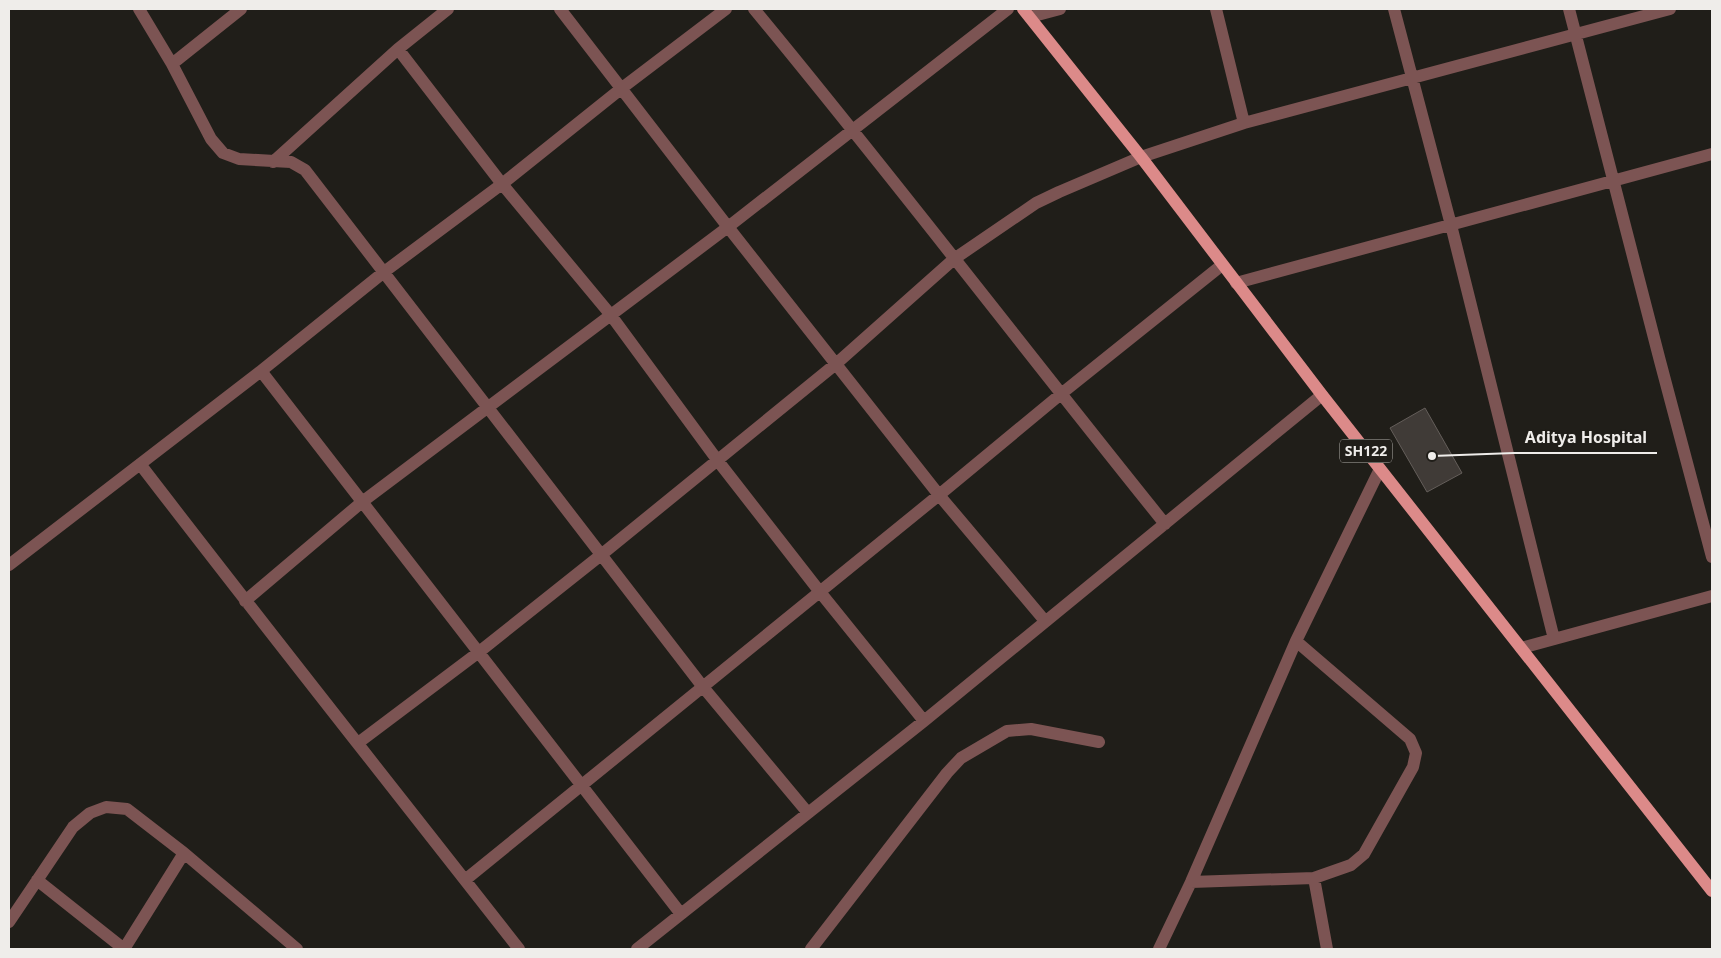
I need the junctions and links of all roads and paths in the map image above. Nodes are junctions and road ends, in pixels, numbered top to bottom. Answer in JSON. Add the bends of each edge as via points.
{"nodes":[{"id":1,"x":139,"y":9,"type":"edge"},
{"id":2,"x":241,"y":9,"type":"edge"},
{"id":3,"x":448,"y":9,"type":"edge"},
{"id":4,"x":560,"y":9,"type":"edge"},
{"id":5,"x":726,"y":9,"type":"edge"},
{"id":6,"x":754,"y":9,"type":"edge"},
{"id":7,"x":1008,"y":9,"type":"edge"},
{"id":8,"x":1060,"y":9,"type":"edge"},
{"id":9,"x":1216,"y":9,"type":"edge"},
{"id":10,"x":1394,"y":9,"type":"edge"},
{"id":11,"x":1569,"y":9,"type":"edge"},
{"id":12,"x":1670,"y":9,"type":"edge"},
{"id":13,"x":1027,"y":13,"type":"edge"},
{"id":14,"x":1576,"y":34,"type":"junction"},
{"id":15,"x":398,"y":50,"type":"junction"},
{"id":16,"x":172,"y":64,"type":"junction"},
{"id":17,"x":1413,"y":78,"type":"junction"},
{"id":18,"x":622,"y":88,"type":"junction"},
{"id":19,"x":1244,"y":123,"type":"junction"},
{"id":20,"x":853,"y":129,"type":"junction"},
{"id":21,"x":1712,"y":154,"type":"edge"},
{"id":22,"x":1141,"y":157,"type":"junction"},
{"id":23,"x":273,"y":162,"type":"junction"},
{"id":24,"x":1613,"y":181,"type":"junction"},
{"id":25,"x":502,"y":184,"type":"junction"},
{"id":26,"x":1451,"y":225,"type":"junction"},
{"id":27,"x":728,"y":227,"type":"junction"},
{"id":28,"x":954,"y":259,"type":"junction"},
{"id":29,"x":1222,"y":265,"type":"junction"},
{"id":30,"x":384,"y":272,"type":"junction"},
{"id":31,"x":1236,"y":283,"type":"junction"},
{"id":32,"x":610,"y":314,"type":"junction"},
{"id":33,"x":837,"y":364,"type":"junction"},
{"id":34,"x":261,"y":371,"type":"junction"},
{"id":35,"x":1061,"y":394,"type":"junction"},
{"id":36,"x":1322,"y":395,"type":"junction"},
{"id":37,"x":488,"y":408,"type":"junction"},
{"id":38,"x":718,"y":461,"type":"junction"},
{"id":39,"x":140,"y":464,"type":"junction"},
{"id":40,"x":1380,"y":468,"type":"junction"},
{"id":41,"x":939,"y":495,"type":"junction"},
{"id":42,"x":362,"y":502,"type":"junction"},
{"id":43,"x":1165,"y":524,"type":"junction"},
{"id":44,"x":601,"y":555,"type":"junction"},
{"id":45,"x":1712,"y":557,"type":"edge"},
{"id":46,"x":9,"y":565,"type":"edge"},
{"id":47,"x":820,"y":592,"type":"junction"},
{"id":48,"x":1712,"y":596,"type":"edge"},
{"id":49,"x":245,"y":601,"type":"junction"},
{"id":50,"x":1045,"y":621,"type":"junction"},
{"id":51,"x":1554,"y":639,"type":"junction"},
{"id":52,"x":1296,"y":641,"type":"junction"},
{"id":53,"x":1521,"y":648,"type":"junction"},
{"id":54,"x":479,"y":652,"type":"junction"},
{"id":55,"x":702,"y":687,"type":"junction"},
{"id":56,"x":924,"y":721,"type":"junction"},
{"id":57,"x":1099,"y":742,"type":"dead end"},
{"id":58,"x":358,"y":743,"type":"junction"},
{"id":59,"x":582,"y":785,"type":"junction"},
{"id":60,"x":808,"y":813,"type":"junction"},
{"id":61,"x":184,"y":853,"type":"junction"},
{"id":62,"x":1314,"y":878,"type":"junction"},
{"id":63,"x":37,"y":880,"type":"junction"},
{"id":64,"x":465,"y":880,"type":"junction"},
{"id":65,"x":1191,"y":882,"type":"junction"},
{"id":66,"x":1712,"y":891,"type":"edge"},
{"id":67,"x":681,"y":914,"type":"junction"},
{"id":68,"x":9,"y":922,"type":"edge"},
{"id":69,"x":124,"y":949,"type":"edge"},
{"id":70,"x":297,"y":949,"type":"edge"},
{"id":71,"x":519,"y":949,"type":"edge"},
{"id":72,"x":637,"y":949,"type":"edge"},
{"id":73,"x":811,"y":949,"type":"edge"},
{"id":74,"x":1159,"y":949,"type":"edge"},
{"id":75,"x":1327,"y":949,"type":"edge"}],
"edges":[{"from":1,"to":16,"type":"street"},
{"from":2,"to":16,"type":"street"},
{"from":3,"to":15,"type":"street"},
{"from":4,"to":18,"type":"street"},
{"from":5,"to":18,"type":"street"},
{"from":6,"to":20,"type":"street"},
{"from":7,"to":20,"type":"street"},
{"from":8,"to":13,"type":"street"},
{"from":9,"to":19,"type":"street"},
{"from":10,"to":17,"type":"street"},
{"from":11,"to":14,"type":"street"},
{"from":12,"to":14,"type":"street"},
{"from":13,"to":22,"type":"main road","number":"SH122"},
{"from":14,"to":17,"type":"street"},
{"from":14,"to":24,"type":"street"},
{"from":15,"to":23,"type":"street"},
{"from":15,"to":25,"type":"street"},
{"from":16,"to":23,"type":"street","via":[[211,139],[222,152],[239,159]]},
{"from":17,"to":19,"type":"street"},
{"from":17,"to":26,"type":"street"},
{"from":18,"to":25,"type":"street"},
{"from":18,"to":27,"type":"street"},
{"from":19,"to":22,"type":"street"},
{"from":20,"to":27,"type":"street"},
{"from":20,"to":28,"type":"street"},
{"from":21,"to":24,"type":"street"},
{"from":22,"to":28,"type":"street","via":[[1036,203]]},
{"from":22,"to":29,"type":"main road","number":"SH122"},
{"from":23,"to":30,"type":"street","via":[[291,162],[305,170]]},
{"from":24,"to":26,"type":"street"},
{"from":24,"to":45,"type":"street"},
{"from":25,"to":30,"type":"street"},
{"from":25,"to":32,"type":"street"},
{"from":26,"to":31,"type":"street"},
{"from":26,"to":51,"type":"street"},
{"from":27,"to":32,"type":"street"},
{"from":27,"to":33,"type":"street"},
{"from":28,"to":33,"type":"street"},
{"from":28,"to":35,"type":"street"},
{"from":29,"to":31,"type":"main road","number":"SH122"},
{"from":29,"to":35,"type":"street"},
{"from":30,"to":34,"type":"street"},
{"from":30,"to":37,"type":"street"},
{"from":31,"to":36,"type":"main road","number":"SH122"},
{"from":32,"to":37,"type":"street"},
{"from":32,"to":38,"type":"street"},
{"from":33,"to":38,"type":"street"},
{"from":33,"to":41,"type":"street"},
{"from":34,"to":39,"type":"street"},
{"from":34,"to":42,"type":"street"},
{"from":35,"to":41,"type":"street"},
{"from":35,"to":43,"type":"street"},
{"from":36,"to":40,"type":"main road","number":"SH122"},
{"from":36,"to":43,"type":"street"},
{"from":37,"to":42,"type":"street"},
{"from":37,"to":44,"type":"street"},
{"from":38,"to":44,"type":"street"},
{"from":38,"to":47,"type":"street"},
{"from":39,"to":46,"type":"street"},
{"from":39,"to":49,"type":"street"},
{"from":40,"to":52,"type":"street"},
{"from":40,"to":53,"type":"main road","number":"SH122"},
{"from":41,"to":47,"type":"street"},
{"from":41,"to":50,"type":"street"},
{"from":42,"to":49,"type":"street"},
{"from":42,"to":54,"type":"street"},
{"from":43,"to":50,"type":"street"},
{"from":44,"to":54,"type":"street"},
{"from":44,"to":55,"type":"street"},
{"from":47,"to":55,"type":"street"},
{"from":47,"to":56,"type":"street"},
{"from":48,"to":51,"type":"street"},
{"from":49,"to":58,"type":"street"},
{"from":50,"to":56,"type":"street"},
{"from":51,"to":53,"type":"street"},
{"from":52,"to":62,"type":"street","via":[[1410,739],[1416,753],[1413,767],[1364,854],[1351,866]]},
{"from":52,"to":65,"type":"street"},
{"from":53,"to":66,"type":"main road","number":"SH122"},
{"from":54,"to":58,"type":"street"},
{"from":54,"to":59,"type":"street"},
{"from":55,"to":59,"type":"street"},
{"from":55,"to":60,"type":"street"},
{"from":56,"to":60,"type":"street"},
{"from":57,"to":73,"type":"street","via":[[1032,729],[1007,731],[962,758]]},
{"from":58,"to":64,"type":"street"},
{"from":59,"to":64,"type":"street"},
{"from":59,"to":67,"type":"street"},
{"from":60,"to":67,"type":"street"},
{"from":61,"to":63,"type":"street","via":[[127,809],[106,807],[90,813],[73,827]]},
{"from":61,"to":69,"type":"street"},
{"from":61,"to":70,"type":"street"},
{"from":62,"to":65,"type":"street"},
{"from":62,"to":75,"type":"street"},
{"from":63,"to":68,"type":"street"},
{"from":63,"to":69,"type":"street"},
{"from":64,"to":71,"type":"street"},
{"from":65,"to":74,"type":"street"},
{"from":67,"to":72,"type":"street"}]}
